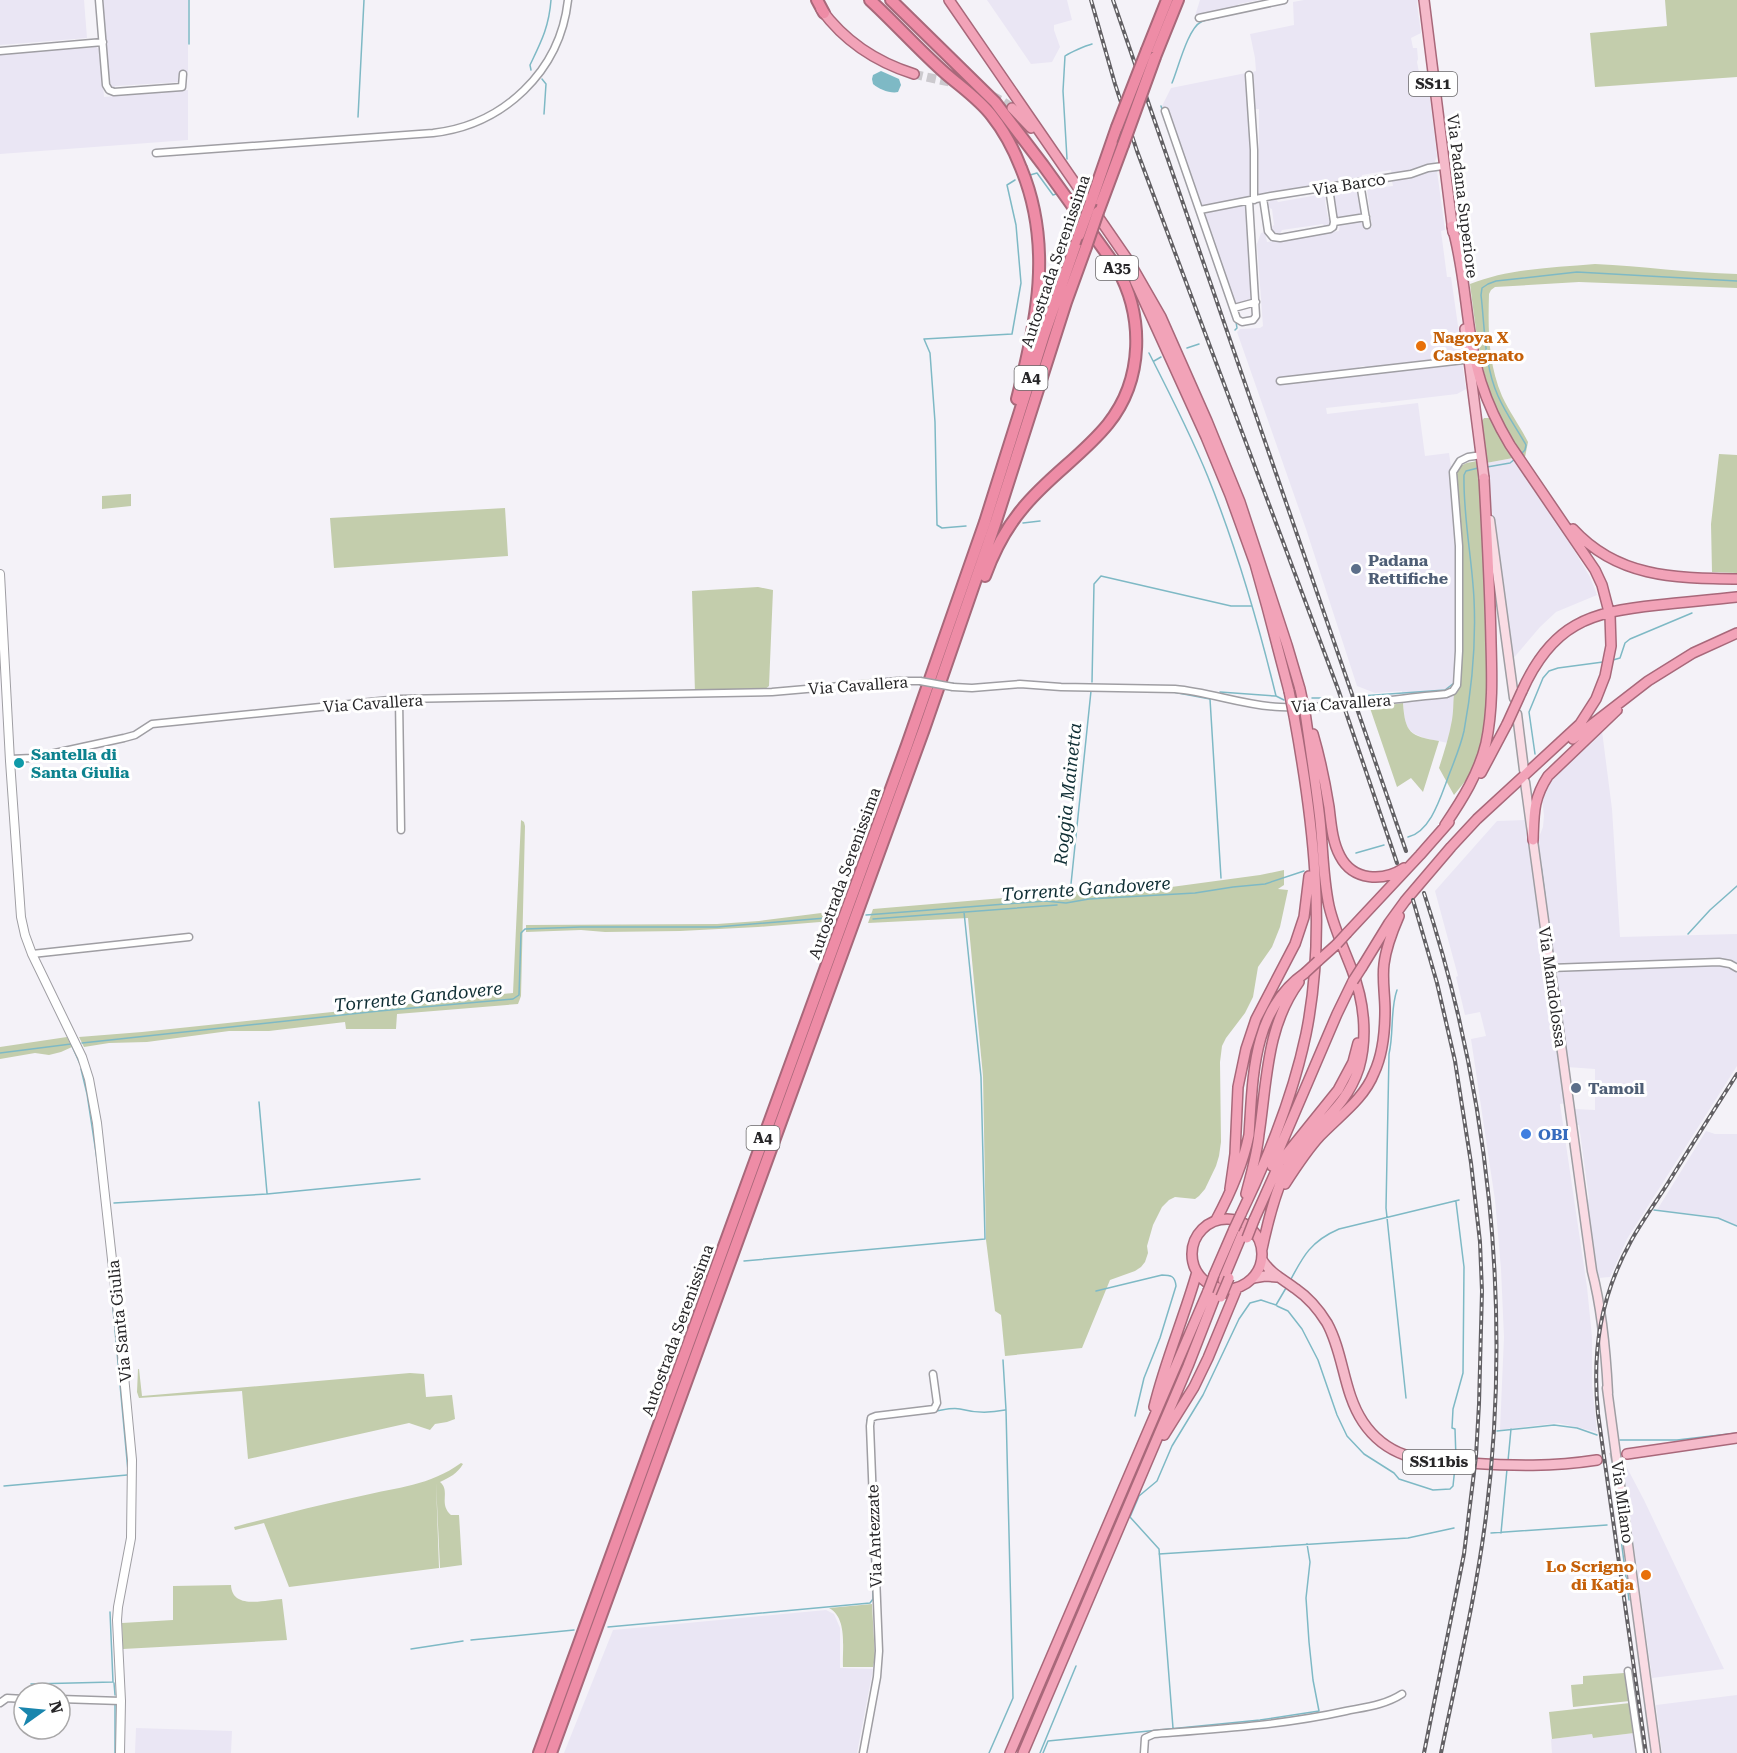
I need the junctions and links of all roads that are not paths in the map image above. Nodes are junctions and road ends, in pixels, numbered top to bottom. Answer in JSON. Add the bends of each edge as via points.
{"nodes":[{"id":1,"x":99,"y":0,"type":"edge"},
{"id":2,"x":568,"y":0,"type":"edge"},
{"id":3,"x":816,"y":0,"type":"edge"},
{"id":4,"x":870,"y":0,"type":"edge"},
{"id":5,"x":891,"y":0,"type":"edge"},
{"id":6,"x":949,"y":0,"type":"edge"},
{"id":7,"x":1167,"y":0,"type":"edge"},
{"id":8,"x":1178,"y":0,"type":"edge"},
{"id":9,"x":1284,"y":0,"type":"edge"},
{"id":10,"x":1424,"y":0,"type":"edge"},
{"id":11,"x":824,"y":13,"type":"joint"},
{"id":12,"x":1199,"y":18,"type":"dead end"},
{"id":13,"x":103,"y":42,"type":"junction"},
{"id":14,"x":0,"y":51,"type":"edge"},
{"id":15,"x":1151,"y":53,"type":"junction"},
{"id":16,"x":183,"y":74,"type":"dead end"},
{"id":17,"x":914,"y":74,"type":"tunnel mouth"},
{"id":18,"x":1249,"y":75,"type":"dead end"},
{"id":19,"x":1012,"y":108,"type":"tunnel mouth"},
{"id":20,"x":1165,"y":111,"type":"dead end"},
{"id":21,"x":156,"y":153,"type":"dead end"},
{"id":22,"x":1443,"y":166,"type":"junction"},
{"id":23,"x":1360,"y":183,"type":"junction"},
{"id":24,"x":1329,"y":188,"type":"junction"},
{"id":25,"x":1263,"y":198,"type":"junction"},
{"id":26,"x":1252,"y":200,"type":"junction"},
{"id":27,"x":1200,"y":210,"type":"junction"},
{"id":28,"x":1366,"y":217,"type":"junction"},
{"id":29,"x":1335,"y":222,"type":"junction"},
{"id":30,"x":1367,"y":225,"type":"dead end"},
{"id":31,"x":1452,"y":226,"type":"junction"},
{"id":32,"x":1256,"y":302,"type":"junction"},
{"id":33,"x":1234,"y":308,"type":"junction"},
{"id":34,"x":1469,"y":358,"type":"junction"},
{"id":35,"x":1280,"y":381,"type":"dead end"},
{"id":36,"x":1482,"y":455,"type":"junction"},
{"id":37,"x":1520,"y":461,"type":"junction"},
{"id":38,"x":1484,"y":478,"type":"junction"},
{"id":39,"x":985,"y":522,"type":"junction"},
{"id":40,"x":0,"y":574,"type":"edge"},
{"id":41,"x":1737,"y":579,"type":"edge"},
{"id":42,"x":1737,"y":597,"type":"edge"},
{"id":43,"x":1737,"y":633,"type":"edge"},
{"id":44,"x":1668,"y":668,"type":"junction"},
{"id":45,"x":1518,"y":694,"type":"junction"},
{"id":46,"x":399,"y":699,"type":"junction"},
{"id":47,"x":1305,"y":712,"type":"junction"},
{"id":48,"x":1517,"y":714,"type":"dead end"},
{"id":49,"x":924,"y":729,"type":"junction"},
{"id":50,"x":10,"y":759,"type":"junction"},
{"id":51,"x":1524,"y":770,"type":"dead end"},
{"id":52,"x":1525,"y":782,"type":"dead end"},
{"id":53,"x":1508,"y":790,"type":"junction"},
{"id":54,"x":1310,"y":823,"type":"junction"},
{"id":55,"x":1445,"y":825,"type":"junction"},
{"id":56,"x":401,"y":830,"type":"dead end"},
{"id":57,"x":1533,"y":840,"type":"junction"},
{"id":58,"x":1420,"y":855,"type":"junction"},
{"id":59,"x":1405,"y":901,"type":"junction"},
{"id":60,"x":189,"y":937,"type":"dead end"},
{"id":61,"x":32,"y":954,"type":"junction"},
{"id":62,"x":1550,"y":968,"type":"junction"},
{"id":63,"x":1737,"y":968,"type":"edge"},
{"id":64,"x":1305,"y":974,"type":"junction"},
{"id":65,"x":1359,"y":991,"type":"junction"},
{"id":66,"x":1230,"y":1189,"type":"junction"},
{"id":67,"x":1581,"y":1192,"type":"joint"},
{"id":68,"x":1275,"y":1202,"type":"junction"},
{"id":69,"x":1248,"y":1217,"type":"junction"},
{"id":70,"x":1216,"y":1220,"type":"junction"},
{"id":71,"x":1262,"y":1249,"type":"junction"},
{"id":72,"x":1262,"y":1260,"type":"junction"},
{"id":73,"x":1197,"y":1272,"type":"junction"},
{"id":74,"x":1277,"y":1277,"type":"junction"},
{"id":75,"x":1252,"y":1278,"type":"junction"},
{"id":76,"x":1237,"y":1288,"type":"junction"},
{"id":77,"x":1215,"y":1294,"type":"junction"},
{"id":78,"x":933,"y":1374,"type":"dead end"},
{"id":79,"x":1147,"y":1436,"type":"junction"},
{"id":80,"x":1737,"y":1438,"type":"edge"},
{"id":81,"x":1627,"y":1454,"type":"tunnel mouth"},
{"id":82,"x":1597,"y":1460,"type":"tunnel mouth"},
{"id":83,"x":1130,"y":1501,"type":"junction"},
{"id":84,"x":1628,"y":1671,"type":"dead end"},
{"id":85,"x":1402,"y":1694,"type":"dead end"},
{"id":86,"x":72,"y":1699,"type":"edge"},
{"id":87,"x":120,"y":1701,"type":"junction"},
{"id":88,"x":120,"y":1753,"type":"edge"},
{"id":89,"x":539,"y":1753,"type":"edge"},
{"id":90,"x":551,"y":1753,"type":"edge"},
{"id":91,"x":863,"y":1753,"type":"edge"},
{"id":92,"x":1010,"y":1753,"type":"edge"},
{"id":93,"x":1023,"y":1753,"type":"edge"},
{"id":94,"x":1144,"y":1753,"type":"edge"},
{"id":95,"x":1640,"y":1753,"type":"edge"},
{"id":96,"x":1656,"y":1753,"type":"edge"}],
"edges":[{"from":1,"to":13,"type":"street"},
{"from":2,"to":21,"type":"street","via":[[556,44],[536,78],[507,105],[471,124],[433,133]]},
{"from":3,"to":11,"type":"highway"},
{"from":4,"to":39,"type":"highway","via":[[993,116],[1018,160],[1034,204],[1040,250],[1034,327]]},
{"from":5,"to":49,"type":"highway","number":"A35","via":[[995,102],[1044,165],[1117,268],[1131,299],[1136,330],[1132,374],[1109,423],[1028,501],[996,548],[947,683]]},
{"from":6,"to":47,"type":"highway","bridge":true,"via":[[1153,301],[1240,502]]},
{"from":7,"to":15,"type":"highway","name":"Autostrada Serenissima","number":"A4"},
{"from":8,"to":15,"type":"highway","name":"Autostrada Serenissima","number":"A4"},
{"from":9,"to":12,"type":"street"},
{"from":10,"to":22,"type":"main road","name":"Via Padana Superiore","number":"SS11"},
{"from":11,"to":17,"type":"highway","via":[[861,49]]},
{"from":13,"to":14,"type":"street"},
{"from":13,"to":16,"type":"street","via":[[107,87],[112,92],[183,87]]},
{"from":15,"to":39,"type":"highway","name":"Autostrada Serenissima","number":"A4","bridge":true,"via":[[1117,127],[1044,335]]},
{"from":15,"to":49,"type":"highway","name":"Autostrada Serenissima","number":"A4","bridge":true},
{"from":18,"to":26,"type":"street","via":[[1254,150]]},
{"from":19,"to":54,"type":"highway","bridge":true,"via":[[1035,133],[1127,267],[1210,446],[1264,596],[1289,691]]},
{"from":20,"to":27,"type":"street"},
{"from":22,"to":23,"type":"street","name":"Via Barco"},
{"from":22,"to":31,"type":"main road","name":"Via Padana Superiore","number":"SS11"},
{"from":23,"to":24,"type":"street","name":"Via Barco"},
{"from":23,"to":28,"type":"street"},
{"from":24,"to":25,"type":"street","name":"Via Barco"},
{"from":24,"to":29,"type":"street"},
{"from":25,"to":26,"type":"street","name":"Via Barco"},
{"from":25,"to":29,"type":"street","via":[[1268,231],[1275,237],[1330,229]]},
{"from":26,"to":27,"type":"street","name":"Via Barco"},
{"from":26,"to":32,"type":"street"},
{"from":27,"to":33,"type":"street"},
{"from":28,"to":29,"type":"street"},
{"from":28,"to":30,"type":"street"},
{"from":31,"to":34,"type":"main road","name":"Via Padana Superiore","number":"SS11"},
{"from":31,"to":37,"type":"highway","via":[[1480,380],[1500,428]]},
{"from":32,"to":33,"type":"street"},
{"from":32,"to":33,"type":"street","via":[[1253,320],[1239,321]]},
{"from":34,"to":35,"type":"street"},
{"from":34,"to":36,"type":"main road","name":"Via Padana Superiore","number":"SS11"},
{"from":36,"to":38,"type":"main road","name":"Via Padana Superiore","number":"SS11"},
{"from":36,"to":46,"type":"street","name":"Via Cavallera","bridge":true,"via":[[1454,464],[1452,477],[1459,546],[1458,678],[1453,691],[1446,694],[1356,705],[1279,707],[1190,690],[1020,684],[972,688],[898,681],[772,692]]},
{"from":37,"to":41,"type":"highway","via":[[1580,536],[1614,560],[1661,575]]},
{"from":37,"to":53,"type":"highway","via":[[1602,585],[1609,611],[1611,646],[1596,699],[1580,724]]},
{"from":38,"to":45,"type":"main road","name":"Via Padana Superiore","number":"SS11"},
{"from":38,"to":55,"type":"highway","via":[[1491,606],[1490,713],[1480,763]]},
{"from":39,"to":89,"type":"highway","name":"Autostrada Serenissima","number":"A4"},
{"from":40,"to":50,"type":"street","name":"Via Santa Giulia"},
{"from":42,"to":45,"type":"highway","via":[[1632,608],[1589,618],[1549,647]]},
{"from":43,"to":44,"type":"highway"},
{"from":44,"to":53,"type":"highway"},
{"from":44,"to":57,"type":"highway","via":[[1548,776],[1537,797]]},
{"from":45,"to":55,"type":"highway","bridge":true,"via":[[1474,786]]},
{"from":46,"to":50,"type":"street","name":"Via Cavallera","via":[[152,724],[124,738],[32,758]]},
{"from":46,"to":56,"type":"street"},
{"from":47,"to":58,"type":"highway","via":[[1319,754],[1342,860],[1363,876],[1380,878],[1396,873]]},
{"from":47,"to":65,"type":"highway","via":[[1329,907]]},
{"from":48,"to":51,"type":"main road"},
{"from":49,"to":90,"type":"highway","name":"Autostrada Serenissima","number":"A4"},
{"from":50,"to":61,"type":"street","name":"Via Santa Giulia","via":[[21,917]]},
{"from":52,"to":57,"type":"main road","name":"Via Mandolossa"},
{"from":53,"to":59,"type":"highway","via":[[1451,847]]},
{"from":54,"to":66,"type":"highway","via":[[1304,917],[1289,957],[1251,1032],[1241,1070]]},
{"from":54,"to":69,"type":"highway","via":[[1316,957],[1306,1034],[1290,1095]]},
{"from":55,"to":58,"type":"highway"},
{"from":57,"to":62,"type":"main road","name":"Via Mandolossa"},
{"from":58,"to":64,"type":"highway","bridge":true},
{"from":59,"to":68,"type":"highway","via":[[1387,943],[1383,1036],[1374,1075],[1306,1153]]},
{"from":59,"to":69,"type":"highway","bridge":true,"via":[[1353,981]]},
{"from":60,"to":61,"type":"street"},
{"from":61,"to":87,"type":"street","name":"Via Santa Giulia","via":[[82,1057],[97,1123],[132,1460],[131,1538],[117,1620]]},
{"from":62,"to":63,"type":"street","via":[[1719,962]]},
{"from":62,"to":67,"type":"main road","name":"Via Mandolossa"},
{"from":64,"to":66,"type":"highway","via":[[1287,988],[1265,1025],[1256,1055],[1249,1135]]},
{"from":64,"to":69,"type":"highway","via":[[1285,1005],[1271,1042]]},
{"from":65,"to":68,"type":"highway","via":[[1363,1031],[1357,1074],[1343,1101],[1293,1156]]},
{"from":65,"to":69,"type":"highway","via":[[1360,1031],[1353,1062],[1329,1102],[1284,1156]]},
{"from":66,"to":70,"type":"highway"},
{"from":67,"to":96,"type":"main road","name":"Via Milano"},
{"from":68,"to":71,"type":"highway"},
{"from":69,"to":77,"type":"highway"},
{"from":70,"to":71,"type":"highway","via":[[1242,1221],[1255,1233]]},
{"from":70,"to":73,"type":"highway","via":[[1196,1237],[1192,1255]]},
{"from":71,"to":72,"type":"highway"},
{"from":72,"to":74,"type":"main road","number":"SS11bis"},
{"from":72,"to":75,"type":"highway"},
{"from":73,"to":76,"type":"highway","via":[[1218,1288]]},
{"from":73,"to":79,"type":"highway","via":[[1160,1382]]},
{"from":74,"to":75,"type":"main road"},
{"from":74,"to":82,"type":"main road","number":"SS11bis","via":[[1297,1289],[1321,1314],[1332,1334],[1357,1412],[1370,1431],[1397,1452],[1430,1461],[1526,1466]]},
{"from":75,"to":76,"type":"highway"},
{"from":76,"to":83,"type":"highway","via":[[1194,1387]]},
{"from":77,"to":79,"type":"highway"},
{"from":77,"to":83,"type":"highway"},
{"from":78,"to":91,"type":"street","name":"Via Antezzate","via":[[937,1403],[934,1409],[871,1418],[879,1651]]},
{"from":79,"to":92,"type":"highway"},
{"from":80,"to":81,"type":"main road"},
{"from":83,"to":93,"type":"highway"},
{"from":84,"to":95,"type":"street"},
{"from":85,"to":94,"type":"street","via":[[1389,1702],[1331,1714],[1154,1734],[1145,1738]]},
{"from":86,"to":87,"type":"street"},
{"from":87,"to":88,"type":"street","name":"Via Santa Giulia"}]}
